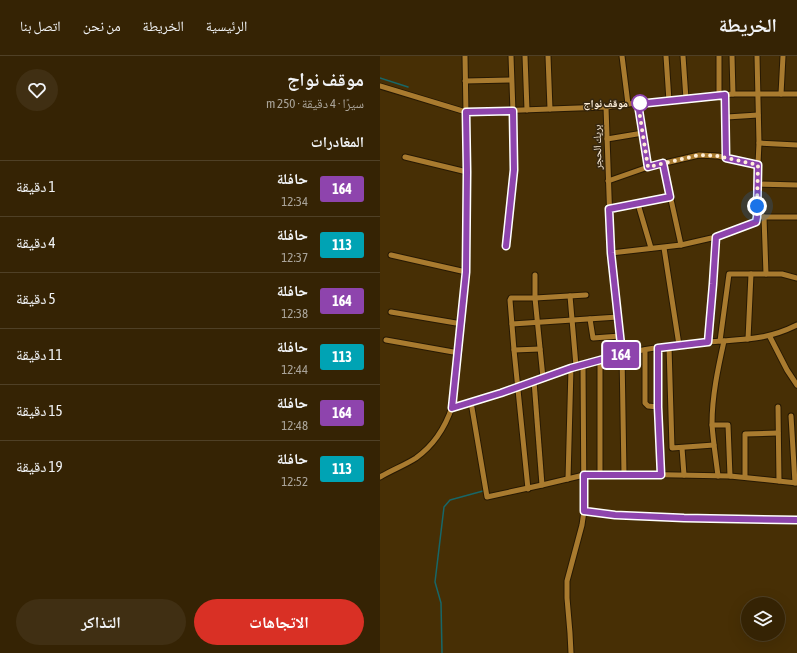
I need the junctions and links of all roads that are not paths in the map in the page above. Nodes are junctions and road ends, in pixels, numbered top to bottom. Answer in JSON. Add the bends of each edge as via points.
{"nodes":[{"id":1,"x":465,"y":56,"type":"edge"},
{"id":2,"x":510,"y":56,"type":"edge"},
{"id":3,"x":525,"y":56,"type":"edge"},
{"id":4,"x":548,"y":56,"type":"edge"},
{"id":5,"x":622,"y":56,"type":"edge"},
{"id":6,"x":666,"y":56,"type":"edge"},
{"id":7,"x":683,"y":56,"type":"edge"},
{"id":8,"x":719,"y":56,"type":"edge"},
{"id":9,"x":732,"y":56,"type":"edge"},
{"id":10,"x":758,"y":56,"type":"edge"},
{"id":11,"x":783,"y":56,"type":"edge"},
{"id":12,"x":511,"y":80,"type":"junction"},
{"id":13,"x":465,"y":81,"type":"junction"},
{"id":14,"x":380,"y":86,"type":"edge"},
{"id":15,"x":733,"y":94,"type":"junction"},
{"id":16,"x":758,"y":94,"type":"junction"},
{"id":17,"x":781,"y":94,"type":"junction"},
{"id":18,"x":797,"y":94,"type":"edge"},
{"id":19,"x":725,"y":95,"type":"junction"},
{"id":20,"x":719,"y":96,"type":"junction"},
{"id":21,"x":686,"y":100,"type":"junction"},
{"id":22,"x":669,"y":101,"type":"junction"},
{"id":23,"x":628,"y":104,"type":"junction"},
{"id":24,"x":638,"y":104,"type":"junction"},
{"id":25,"x":606,"y":107,"type":"junction"},
{"id":26,"x":550,"y":109,"type":"junction"},
{"id":27,"x":527,"y":110,"type":"junction"},
{"id":28,"x":513,"y":111,"type":"junction"},
{"id":29,"x":466,"y":112,"type":"junction"},
{"id":30,"x":758,"y":115,"type":"junction"},
{"id":31,"x":726,"y":117,"type":"junction"},
{"id":32,"x":643,"y":133,"type":"junction"},
{"id":33,"x":607,"y":139,"type":"junction"},
{"id":34,"x":759,"y":143,"type":"junction"},
{"id":35,"x":797,"y":144,"type":"edge"},
{"id":36,"x":405,"y":157,"type":"dead end"},
{"id":37,"x":726,"y":158,"type":"junction"},
{"id":38,"x":663,"y":163,"type":"junction"},
{"id":39,"x":758,"y":165,"type":"junction"},
{"id":40,"x":648,"y":167,"type":"junction"},
{"id":41,"x":467,"y":172,"type":"junction"},
{"id":42,"x":608,"y":181,"type":"junction"},
{"id":43,"x":757,"y":184,"type":"junction"},
{"id":44,"x":797,"y":185,"type":"edge"},
{"id":45,"x":670,"y":197,"type":"junction"},
{"id":46,"x":638,"y":204,"type":"junction"},
{"id":47,"x":609,"y":209,"type":"junction"},
{"id":48,"x":757,"y":217,"type":"junction"},
{"id":49,"x":764,"y":217,"type":"junction"},
{"id":50,"x":797,"y":217,"type":"edge"},
{"id":51,"x":716,"y":237,"type":"junction"},
{"id":52,"x":681,"y":245,"type":"junction"},
{"id":53,"x":506,"y":246,"type":"dead end"},
{"id":54,"x":651,"y":248,"type":"junction"},
{"id":55,"x":664,"y":248,"type":"junction"},
{"id":56,"x":611,"y":253,"type":"junction"},
{"id":57,"x":391,"y":255,"type":"dead end"},
{"id":58,"x":466,"y":272,"type":"junction"},
{"id":59,"x":751,"y":274,"type":"junction"},
{"id":60,"x":766,"y":274,"type":"junction"},
{"id":61,"x":534,"y":275,"type":"dead end"},
{"id":62,"x":797,"y":278,"type":"edge"},
{"id":63,"x":586,"y":295,"type":"dead end"},
{"id":64,"x":570,"y":296,"type":"junction"},
{"id":65,"x":535,"y":298,"type":"junction"},
{"id":66,"x":390,"y":312,"type":"dead end"},
{"id":67,"x":618,"y":317,"type":"junction"},
{"id":68,"x":590,"y":319,"type":"junction"},
{"id":69,"x":573,"y":320,"type":"junction"},
{"id":70,"x":538,"y":323,"type":"junction"},
{"id":71,"x":462,"y":324,"type":"junction"},
{"id":72,"x":512,"y":324,"type":"junction"},
{"id":73,"x":797,"y":325,"type":"edge"},
{"id":74,"x":620,"y":336,"type":"junction"},
{"id":75,"x":770,"y":336,"type":"junction"},
{"id":76,"x":748,"y":339,"type":"junction"},
{"id":77,"x":386,"y":340,"type":"dead end"},
{"id":78,"x":722,"y":341,"type":"junction"},
{"id":79,"x":708,"y":342,"type":"junction"},
{"id":80,"x":679,"y":345,"type":"junction"},
{"id":81,"x":669,"y":346,"type":"junction"},
{"id":82,"x":658,"y":348,"type":"junction"},
{"id":83,"x":540,"y":349,"type":"junction"},
{"id":84,"x":514,"y":350,"type":"junction"},
{"id":85,"x":645,"y":350,"type":"junction"},
{"id":86,"x":459,"y":353,"type":"junction"},
{"id":87,"x":622,"y":354,"type":"junction"},
{"id":88,"x":600,"y":360,"type":"junction"},
{"id":89,"x":583,"y":364,"type":"junction"},
{"id":90,"x":573,"y":367,"type":"junction"},
{"id":91,"x":543,"y":378,"type":"junction"},
{"id":92,"x":534,"y":381,"type":"junction"},
{"id":93,"x":797,"y":385,"type":"edge"},
{"id":94,"x":518,"y":386,"type":"junction"},
{"id":95,"x":471,"y":402,"type":"junction"},
{"id":96,"x":658,"y":407,"type":"junction"},
{"id":97,"x":778,"y":407,"type":"dead end"},
{"id":98,"x":452,"y":408,"type":"junction"},
{"id":99,"x":791,"y":416,"type":"dead end"},
{"id":100,"x":712,"y":425,"type":"junction"},
{"id":101,"x":778,"y":433,"type":"junction"},
{"id":102,"x":714,"y":445,"type":"junction"},
{"id":103,"x":682,"y":448,"type":"junction"},
{"id":104,"x":624,"y":474,"type":"junction"},
{"id":105,"x":584,"y":475,"type":"junction"},
{"id":106,"x":600,"y":475,"type":"junction"},
{"id":107,"x":661,"y":475,"type":"junction"},
{"id":108,"x":684,"y":475,"type":"junction"},
{"id":109,"x":718,"y":476,"type":"junction"},
{"id":110,"x":730,"y":476,"type":"junction"},
{"id":111,"x":380,"y":477,"type":"edge"},
{"id":112,"x":745,"y":477,"type":"junction"},
{"id":113,"x":568,"y":479,"type":"junction"},
{"id":114,"x":779,"y":481,"type":"junction"},
{"id":115,"x":796,"y":483,"type":"edge"},
{"id":116,"x":542,"y":486,"type":"junction"},
{"id":117,"x":528,"y":489,"type":"junction"},
{"id":118,"x":584,"y":511,"type":"junction"},
{"id":119,"x":797,"y":520,"type":"edge"},
{"id":120,"x":570,"y":653,"type":"edge"}],
"edges":[{"from":1,"to":13,"type":"street"},
{"from":2,"to":12,"type":"street"},
{"from":3,"to":27,"type":"street"},
{"from":4,"to":26,"type":"street"},
{"from":5,"to":23,"type":"street"},
{"from":6,"to":22,"type":"street"},
{"from":7,"to":21,"type":"street"},
{"from":8,"to":20,"type":"street"},
{"from":9,"to":15,"type":"street"},
{"from":10,"to":16,"type":"street"},
{"from":11,"to":17,"type":"street"},
{"from":12,"to":13,"type":"street"},
{"from":12,"to":28,"type":"street"},
{"from":13,"to":29,"type":"street"},
{"from":14,"to":29,"type":"street"},
{"from":15,"to":16,"type":"street"},
{"from":15,"to":19,"type":"street"},
{"from":16,"to":17,"type":"street"},
{"from":16,"to":30,"type":"street"},
{"from":17,"to":18,"type":"street"},
{"from":19,"to":20,"type":"street"},
{"from":19,"to":31,"type":"street"},
{"from":20,"to":21,"type":"street"},
{"from":21,"to":22,"type":"street"},
{"from":22,"to":24,"type":"street"},
{"from":23,"to":24,"type":"street"},
{"from":23,"to":25,"type":"street"},
{"from":24,"to":32,"type":"street"},
{"from":25,"to":26,"type":"street"},
{"from":25,"to":33,"type":"street","name":"بريك الحجر"},
{"from":26,"to":27,"type":"street"},
{"from":27,"to":28,"type":"street"},
{"from":28,"to":29,"type":"street"},
{"from":28,"to":53,"type":"street","via":[[514,170]]},
{"from":29,"to":41,"type":"street"},
{"from":30,"to":31,"type":"street"},
{"from":30,"to":34,"type":"street"},
{"from":31,"to":37,"type":"street"},
{"from":32,"to":33,"type":"street"},
{"from":32,"to":40,"type":"street"},
{"from":33,"to":42,"type":"street","name":"بريك الحجر"},
{"from":34,"to":35,"type":"street"},
{"from":34,"to":39,"type":"street"},
{"from":36,"to":41,"type":"street"},
{"from":37,"to":38,"type":"street","via":[[709,154]]},
{"from":37,"to":39,"type":"street"},
{"from":38,"to":40,"type":"street"},
{"from":38,"to":45,"type":"street"},
{"from":39,"to":43,"type":"street"},
{"from":40,"to":42,"type":"street"},
{"from":41,"to":58,"type":"street"},
{"from":42,"to":47,"type":"street","name":"بريك الحجر"},
{"from":43,"to":44,"type":"street"},
{"from":43,"to":48,"type":"street"},
{"from":45,"to":46,"type":"street"},
{"from":45,"to":52,"type":"street"},
{"from":46,"to":47,"type":"street"},
{"from":46,"to":54,"type":"street"},
{"from":47,"to":56,"type":"street","name":"بريك الحجر"},
{"from":48,"to":49,"type":"street"},
{"from":48,"to":51,"type":"street","via":[[754,224]]},
{"from":49,"to":50,"type":"street"},
{"from":49,"to":60,"type":"street"},
{"from":51,"to":52,"type":"street"},
{"from":51,"to":79,"type":"street"},
{"from":52,"to":55,"type":"street"},
{"from":54,"to":55,"type":"street"},
{"from":54,"to":56,"type":"street"},
{"from":55,"to":80,"type":"street"},
{"from":56,"to":67,"type":"street","name":"بريك الحجر"},
{"from":57,"to":58,"type":"street"},
{"from":58,"to":71,"type":"street"},
{"from":59,"to":60,"type":"street"},
{"from":59,"to":76,"type":"street"},
{"from":59,"to":78,"type":"street","via":[[729,274]]},
{"from":60,"to":62,"type":"street","via":[[782,274]]},
{"from":61,"to":65,"type":"street"},
{"from":63,"to":64,"type":"street"},
{"from":64,"to":65,"type":"street"},
{"from":64,"to":69,"type":"street"},
{"from":65,"to":70,"type":"street"},
{"from":65,"to":72,"type":"street","via":[[510,299]]},
{"from":66,"to":71,"type":"street"},
{"from":67,"to":68,"type":"street"},
{"from":67,"to":74,"type":"street","name":"بريك الحجر"},
{"from":68,"to":69,"type":"street"},
{"from":68,"to":74,"type":"street","via":[[593,338]]},
{"from":69,"to":70,"type":"street"},
{"from":69,"to":90,"type":"street"},
{"from":70,"to":72,"type":"street"},
{"from":70,"to":83,"type":"street"},
{"from":71,"to":86,"type":"street"},
{"from":72,"to":84,"type":"street"},
{"from":73,"to":75,"type":"street"},
{"from":74,"to":87,"type":"street","name":"بريك الحجر"},
{"from":75,"to":76,"type":"street"},
{"from":75,"to":93,"type":"street"},
{"from":76,"to":78,"type":"street"},
{"from":77,"to":86,"type":"street"},
{"from":78,"to":79,"type":"street"},
{"from":78,"to":100,"type":"street"},
{"from":79,"to":80,"type":"street"},
{"from":80,"to":81,"type":"street"},
{"from":81,"to":82,"type":"street"},
{"from":81,"to":103,"type":"street","via":[[672,448]]},
{"from":82,"to":85,"type":"street"},
{"from":82,"to":96,"type":"street"},
{"from":83,"to":84,"type":"street"},
{"from":83,"to":91,"type":"street"},
{"from":84,"to":94,"type":"street"},
{"from":85,"to":87,"type":"street"},
{"from":85,"to":96,"type":"street","via":[[645,403]]},
{"from":86,"to":98,"type":"street"},
{"from":87,"to":88,"type":"street"},
{"from":87,"to":104,"type":"street","name":"بريك الحجر"},
{"from":88,"to":89,"type":"street"},
{"from":88,"to":106,"type":"street"},
{"from":89,"to":90,"type":"street"},
{"from":89,"to":105,"type":"street"},
{"from":90,"to":91,"type":"street"},
{"from":90,"to":113,"type":"street"},
{"from":91,"to":92,"type":"street"},
{"from":92,"to":94,"type":"street"},
{"from":92,"to":116,"type":"street"},
{"from":94,"to":95,"type":"street"},
{"from":94,"to":117,"type":"street"},
{"from":95,"to":98,"type":"street"},
{"from":95,"to":117,"type":"street","via":[[486,495],[489,497]]},
{"from":96,"to":107,"type":"street"},
{"from":97,"to":101,"type":"street"},
{"from":98,"to":111,"type":"street","via":[[438,437],[425,451]]},
{"from":99,"to":115,"type":"street"},
{"from":100,"to":102,"type":"street"},
{"from":100,"to":110,"type":"street","via":[[728,425]]},
{"from":101,"to":112,"type":"street","via":[[745,434]]},
{"from":101,"to":114,"type":"street"},
{"from":102,"to":103,"type":"street"},
{"from":102,"to":109,"type":"street"},
{"from":103,"to":108,"type":"street"},
{"from":104,"to":106,"type":"street"},
{"from":104,"to":107,"type":"street"},
{"from":105,"to":106,"type":"street"},
{"from":105,"to":113,"type":"street"},
{"from":105,"to":118,"type":"street"},
{"from":107,"to":108,"type":"street"},
{"from":108,"to":109,"type":"street"},
{"from":109,"to":110,"type":"street"},
{"from":110,"to":112,"type":"street"},
{"from":112,"to":114,"type":"street"},
{"from":113,"to":116,"type":"street"},
{"from":114,"to":115,"type":"street"},
{"from":116,"to":117,"type":"street"},
{"from":118,"to":119,"type":"street","via":[[684,518]]},
{"from":118,"to":120,"type":"street","via":[[567,581]]}]}
